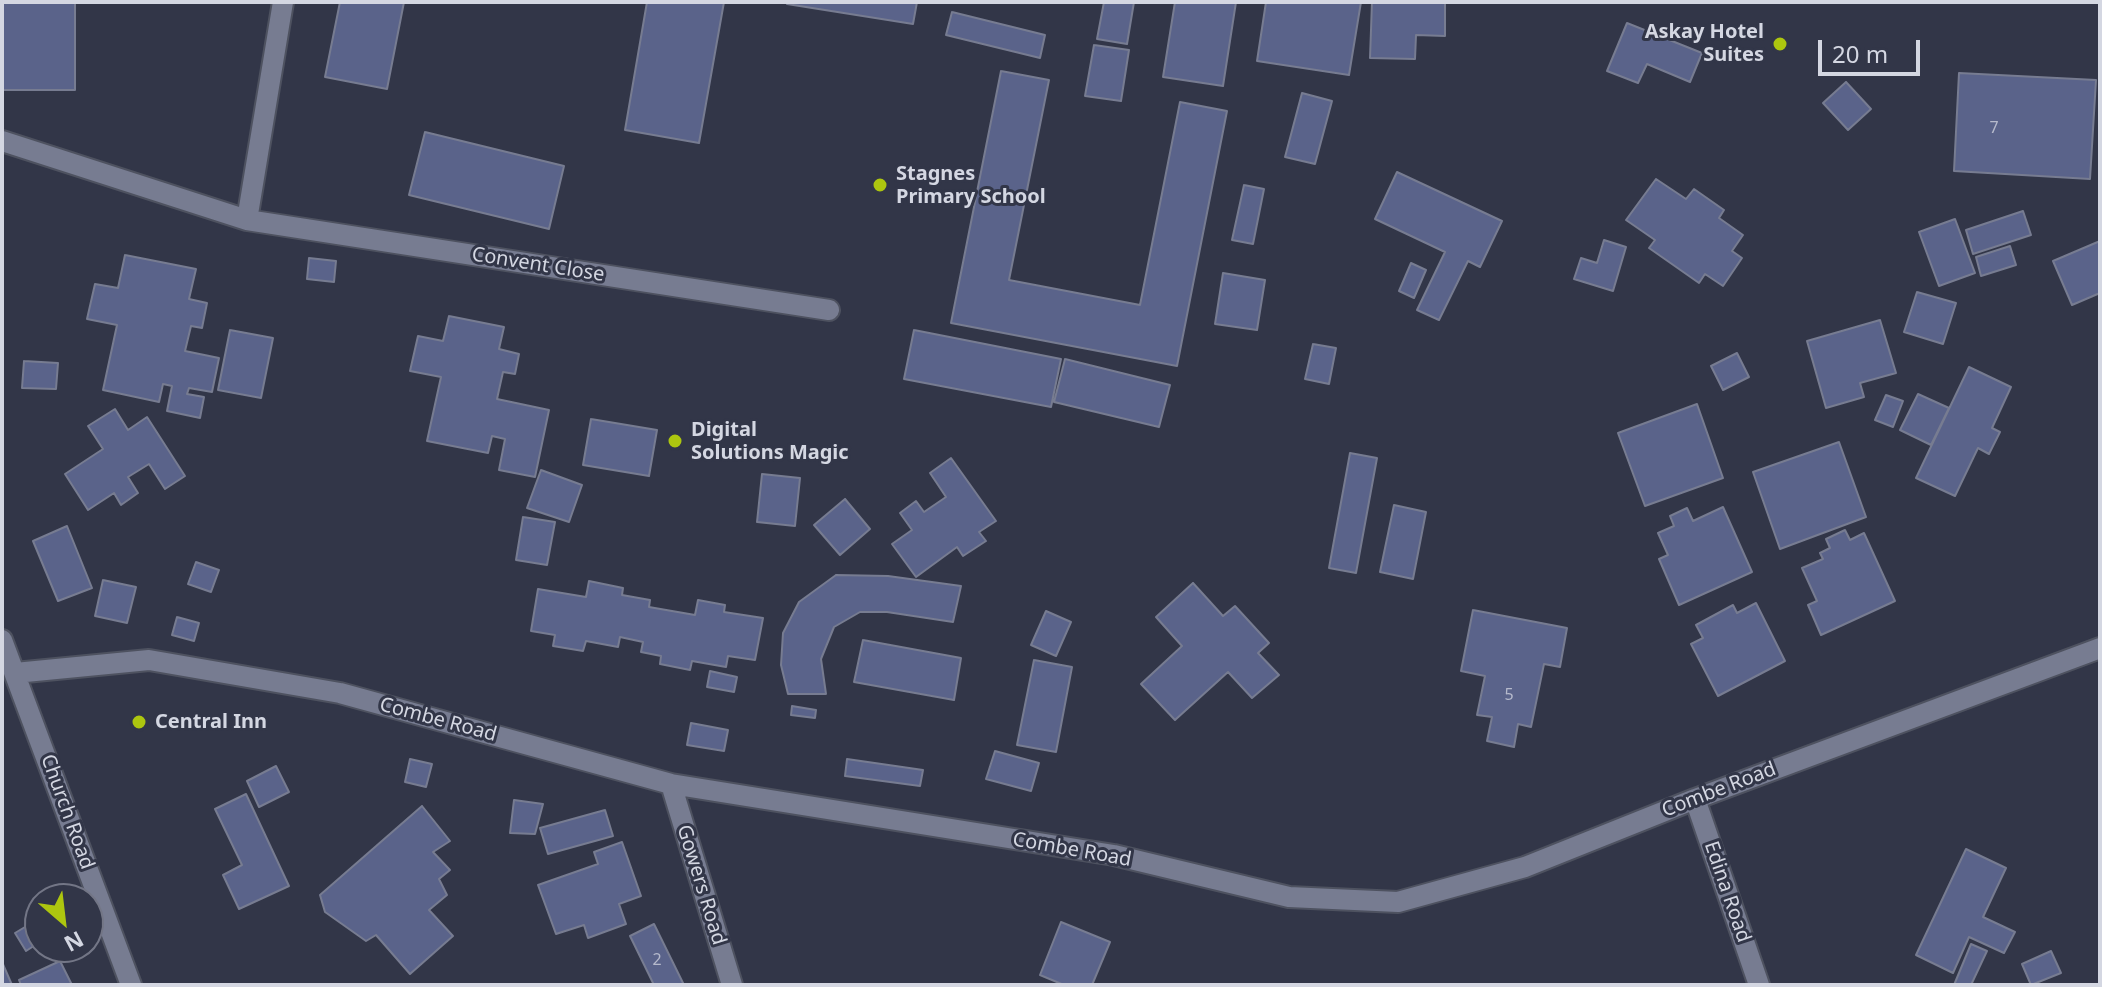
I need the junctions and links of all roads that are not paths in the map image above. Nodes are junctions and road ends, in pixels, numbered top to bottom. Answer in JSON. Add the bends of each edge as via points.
{"nodes":[{"id":1,"x":283,"y":2,"type":"edge"},
{"id":2,"x":2,"y":141,"type":"edge"},
{"id":3,"x":247,"y":220,"type":"junction"},
{"id":4,"x":829,"y":310,"type":"dead end"},
{"id":5,"x":2,"y":640,"type":"edge"},
{"id":6,"x":2100,"y":648,"type":"edge"},
{"id":7,"x":15,"y":673,"type":"junction"},
{"id":8,"x":671,"y":784,"type":"junction"},
{"id":9,"x":1695,"y":799,"type":"junction"},
{"id":10,"x":131,"y":985,"type":"edge"},
{"id":11,"x":732,"y":985,"type":"edge"},
{"id":12,"x":1759,"y":985,"type":"edge"}],
"edges":[{"from":1,"to":3,"type":"street"},
{"from":2,"to":3,"type":"street","name":"Convent Close"},
{"from":3,"to":4,"type":"street","name":"Convent Close"},
{"from":5,"to":7,"type":"street","name":"Church Road"},
{"from":6,"to":9,"type":"street","name":"Combe Road"},
{"from":7,"to":8,"type":"street","name":"Combe Road","via":[[149,660],[340,693]]},
{"from":7,"to":10,"type":"street","name":"Church Road"},
{"from":8,"to":9,"type":"street","name":"Combe Road","via":[[1114,855],[1289,897],[1398,902],[1525,867]]},
{"from":8,"to":11,"type":"street","name":"Gowers Road"},
{"from":9,"to":12,"type":"street","name":"Edina Road"}]}
